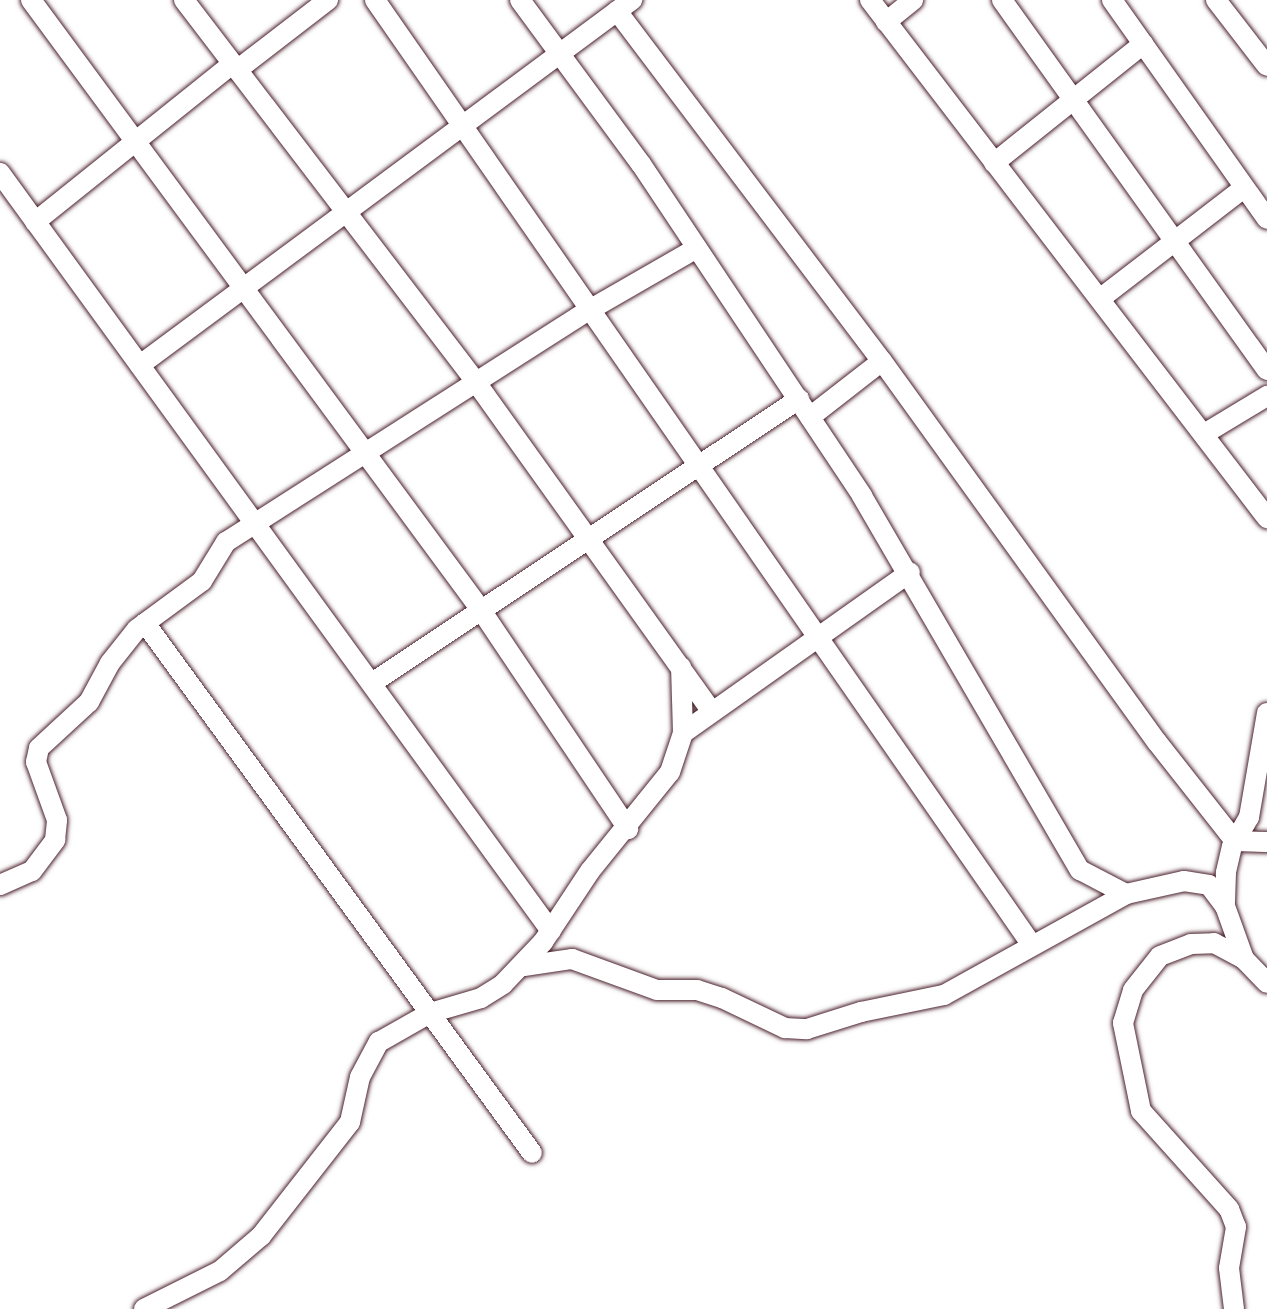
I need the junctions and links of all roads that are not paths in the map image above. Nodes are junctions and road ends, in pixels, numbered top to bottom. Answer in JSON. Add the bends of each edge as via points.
{"nodes":[{"id":1,"x":31,"y":0,"type":"edge"},
{"id":2,"x":184,"y":0,"type":"edge"},
{"id":3,"x":328,"y":0,"type":"edge"},
{"id":4,"x":375,"y":0,"type":"edge"},
{"id":5,"x":520,"y":0,"type":"edge"},
{"id":6,"x":870,"y":0,"type":"edge"},
{"id":7,"x":913,"y":0,"type":"edge"},
{"id":8,"x":1002,"y":0,"type":"edge"},
{"id":9,"x":1112,"y":0,"type":"edge"},
{"id":10,"x":1216,"y":0,"type":"edge"},
{"id":11,"x":624,"y":6,"type":"edge"},
{"id":12,"x":886,"y":22,"type":"junction"},
{"id":13,"x":1143,"y":44,"type":"junction"},
{"id":14,"x":558,"y":55,"type":"junction"},
{"id":15,"x":1267,"y":66,"type":"edge"},
{"id":16,"x":234,"y":67,"type":"junction"},
{"id":17,"x":1075,"y":98,"type":"junction"},
{"id":18,"x":463,"y":126,"type":"junction"},
{"id":19,"x":136,"y":144,"type":"junction"},
{"id":20,"x":994,"y":163,"type":"junction"},
{"id":21,"x":0,"y":173,"type":"edge"},
{"id":22,"x":1244,"y":188,"type":"junction"},
{"id":23,"x":347,"y":216,"type":"junction"},
{"id":24,"x":1267,"y":219,"type":"edge"},
{"id":25,"x":35,"y":222,"type":"junction"},
{"id":26,"x":1176,"y":238,"type":"junction"},
{"id":27,"x":697,"y":248,"type":"junction"},
{"id":28,"x":244,"y":288,"type":"junction"},
{"id":29,"x":1101,"y":298,"type":"junction"},
{"id":30,"x":591,"y":309,"type":"junction"},
{"id":31,"x":882,"y":361,"type":"junction"},
{"id":32,"x":140,"y":365,"type":"junction"},
{"id":33,"x":1267,"y":370,"type":"edge"},
{"id":34,"x":478,"y":385,"type":"junction"},
{"id":35,"x":1267,"y":396,"type":"edge"},
{"id":36,"x":804,"y":408,"type":"junction"},
{"id":37,"x":1204,"y":434,"type":"junction"},
{"id":38,"x":366,"y":454,"type":"junction"},
{"id":39,"x":700,"y":466,"type":"junction"},
{"id":40,"x":1267,"y":518,"type":"edge"},
{"id":41,"x":257,"y":524,"type":"junction"},
{"id":42,"x":588,"y":539,"type":"junction"},
{"id":43,"x":910,"y":572,"type":"junction"},
{"id":44,"x":481,"y":610,"type":"junction"},
{"id":45,"x":145,"y":623,"type":"junction"},
{"id":46,"x":819,"y":635,"type":"junction"},
{"id":47,"x":681,"y":667,"type":"junction"},
{"id":48,"x":372,"y":683,"type":"junction"},
{"id":49,"x":710,"y":709,"type":"junction"},
{"id":50,"x":1267,"y":713,"type":"edge"},
{"id":51,"x":683,"y":733,"type":"junction"},
{"id":52,"x":628,"y":829,"type":"junction"},
{"id":53,"x":1235,"y":841,"type":"junction"},
{"id":54,"x":1267,"y":842,"type":"edge"},
{"id":55,"x":0,"y":885,"type":"edge"},
{"id":56,"x":1126,"y":894,"type":"junction"},
{"id":57,"x":1225,"y":906,"type":"junction"},
{"id":58,"x":551,"y":931,"type":"junction"},
{"id":59,"x":1031,"y":944,"type":"junction"},
{"id":60,"x":1244,"y":959,"type":"junction"},
{"id":61,"x":524,"y":966,"type":"junction"},
{"id":62,"x":1267,"y":983,"type":"edge"},
{"id":63,"x":430,"y":1013,"type":"junction"},
{"id":64,"x":532,"y":1153,"type":"dead end"},
{"id":65,"x":144,"y":1309,"type":"edge"},
{"id":66,"x":1234,"y":1309,"type":"edge"}],
"edges":[{"from":1,"to":19,"type":"street"},
{"from":2,"to":16,"type":"street"},
{"from":3,"to":16,"type":"street"},
{"from":4,"to":18,"type":"street"},
{"from":5,"to":14,"type":"street"},
{"from":6,"to":12,"type":"street"},
{"from":7,"to":12,"type":"street"},
{"from":8,"to":17,"type":"street"},
{"from":9,"to":13,"type":"street"},
{"from":10,"to":15,"type":"street"},
{"from":11,"to":14,"type":"street"},
{"from":11,"to":31,"type":"street"},
{"from":12,"to":20,"type":"street"},
{"from":13,"to":17,"type":"street"},
{"from":13,"to":22,"type":"street"},
{"from":14,"to":18,"type":"street"},
{"from":14,"to":27,"type":"street"},
{"from":16,"to":19,"type":"street"},
{"from":16,"to":23,"type":"street"},
{"from":17,"to":20,"type":"street"},
{"from":17,"to":26,"type":"street"},
{"from":18,"to":23,"type":"street"},
{"from":18,"to":30,"type":"street"},
{"from":19,"to":25,"type":"street"},
{"from":19,"to":28,"type":"street"},
{"from":20,"to":29,"type":"street"},
{"from":21,"to":25,"type":"street"},
{"from":22,"to":24,"type":"street"},
{"from":22,"to":26,"type":"street"},
{"from":23,"to":28,"type":"street"},
{"from":23,"to":34,"type":"street"},
{"from":25,"to":32,"type":"street"},
{"from":26,"to":29,"type":"street"},
{"from":26,"to":33,"type":"street"},
{"from":27,"to":30,"type":"street"},
{"from":27,"to":36,"type":"street"},
{"from":28,"to":32,"type":"street"},
{"from":28,"to":38,"type":"street"},
{"from":29,"to":37,"type":"street"},
{"from":30,"to":34,"type":"street"},
{"from":30,"to":39,"type":"street"},
{"from":31,"to":36,"type":"street"},
{"from":31,"to":53,"type":"street","via":[[1080,641]]},
{"from":32,"to":41,"type":"street"},
{"from":34,"to":38,"type":"street"},
{"from":34,"to":42,"type":"street"},
{"from":35,"to":37,"type":"street"},
{"from":36,"to":39,"type":"street"},
{"from":36,"to":43,"type":"street"},
{"from":37,"to":40,"type":"street"},
{"from":38,"to":41,"type":"street"},
{"from":38,"to":44,"type":"street"},
{"from":39,"to":42,"type":"street"},
{"from":39,"to":46,"type":"street"},
{"from":41,"to":45,"type":"street","via":[[226,542],[202,581]]},
{"from":41,"to":48,"type":"street"},
{"from":42,"to":44,"type":"street"},
{"from":42,"to":47,"type":"street"},
{"from":43,"to":46,"type":"street"},
{"from":43,"to":56,"type":"street","via":[[1080,870]]},
{"from":44,"to":48,"type":"street"},
{"from":44,"to":52,"type":"street"},
{"from":45,"to":55,"type":"street","via":[[110,663],[89,702],[39,748],[36,762],[57,820],[55,840],[32,871]]},
{"from":45,"to":63,"type":"street"},
{"from":46,"to":49,"type":"street"},
{"from":46,"to":59,"type":"street"},
{"from":47,"to":49,"type":"street"},
{"from":47,"to":51,"type":"street"},
{"from":48,"to":58,"type":"street"},
{"from":49,"to":51,"type":"street"},
{"from":50,"to":53,"type":"street","via":[[1249,817]]},
{"from":51,"to":52,"type":"street","via":[[670,772]]},
{"from":52,"to":58,"type":"street","via":[[590,871]]},
{"from":53,"to":54,"type":"street"},
{"from":53,"to":57,"type":"street","via":[[1226,873]]},
{"from":56,"to":57,"type":"street","via":[[1184,881],[1209,885]]},
{"from":56,"to":59,"type":"street"},
{"from":57,"to":60,"type":"street"},
{"from":58,"to":61,"type":"street"},
{"from":59,"to":61,"type":"street","via":[[944,995],[807,1029],[785,1028],[697,990],[657,990],[572,959]]},
{"from":60,"to":62,"type":"street"},
{"from":60,"to":66,"type":"street","via":[[1214,943],[1191,944],[1160,956],[1133,990],[1123,1023],[1141,1111],[1232,1218],[1229,1295]]},
{"from":61,"to":63,"type":"street","via":[[481,998]]},
{"from":63,"to":64,"type":"street"},
{"from":63,"to":65,"type":"street","via":[[379,1042],[360,1077],[350,1122],[261,1236],[220,1271]]}]}
